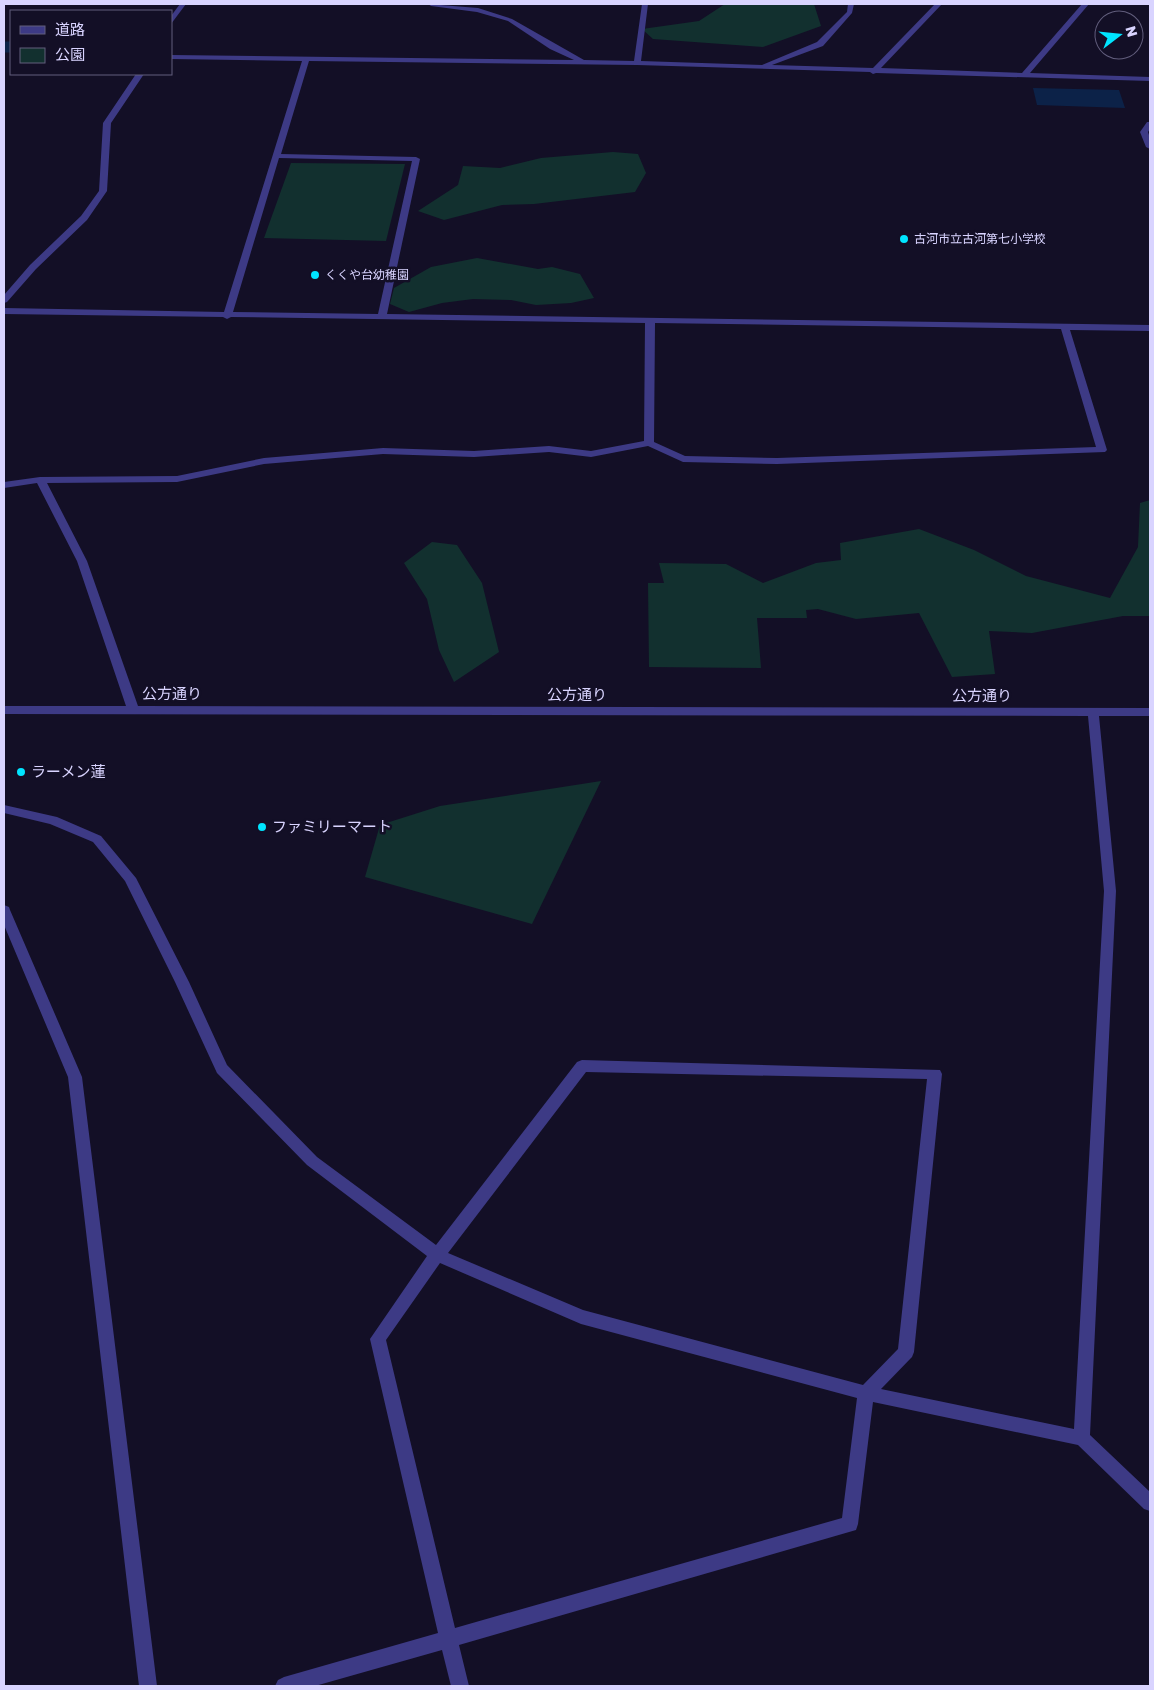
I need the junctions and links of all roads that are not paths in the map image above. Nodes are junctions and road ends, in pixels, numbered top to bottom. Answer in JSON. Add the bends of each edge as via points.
{"nodes":[{"id":1,"x":183,"y":4,"type":"edge"},
{"id":2,"x":430,"y":4,"type":"edge"},
{"id":3,"x":645,"y":4,"type":"edge"},
{"id":4,"x":851,"y":4,"type":"edge"},
{"id":5,"x":939,"y":4,"type":"edge"},
{"id":6,"x":1086,"y":4,"type":"edge"},
{"id":7,"x":172,"y":20,"type":"edge"},
{"id":8,"x":172,"y":57,"type":"edge"},
{"id":9,"x":306,"y":59,"type":"junction"},
{"id":10,"x":583,"y":62,"type":"junction"},
{"id":11,"x":637,"y":63,"type":"junction"},
{"id":12,"x":758,"y":68,"type":"junction"},
{"id":13,"x":873,"y":72,"type":"junction"},
{"id":14,"x":139,"y":75,"type":"edge"},
{"id":15,"x":1023,"y":76,"type":"junction"},
{"id":16,"x":1150,"y":79,"type":"edge"},
{"id":17,"x":1150,"y":124,"type":"edge"},
{"id":18,"x":1150,"y":146,"type":"edge"},
{"id":19,"x":276,"y":156,"type":"junction"},
{"id":20,"x":4,"y":300,"type":"edge"},
{"id":21,"x":4,"y":311,"type":"edge"},
{"id":22,"x":227,"y":316,"type":"junction"},
{"id":23,"x":382,"y":318,"type":"junction"},
{"id":24,"x":650,"y":320,"type":"junction"},
{"id":25,"x":1065,"y":327,"type":"junction"},
{"id":26,"x":1150,"y":328,"type":"edge"},
{"id":27,"x":649,"y":443,"type":"junction"},
{"id":28,"x":40,"y":480,"type":"junction"},
{"id":29,"x":4,"y":485,"type":"edge"},
{"id":30,"x":133,"y":709,"type":"junction"},
{"id":31,"x":4,"y":710,"type":"edge"},
{"id":32,"x":1093,"y":711,"type":"junction"},
{"id":33,"x":1150,"y":712,"type":"edge"},
{"id":34,"x":4,"y":808,"type":"edge"},
{"id":35,"x":4,"y":910,"type":"edge"},
{"id":36,"x":437,"y":1254,"type":"junction"},
{"id":37,"x":866,"y":1393,"type":"junction"},
{"id":38,"x":1082,"y":1438,"type":"junction"},
{"id":39,"x":1150,"y":1503,"type":"edge"},
{"id":40,"x":448,"y":1638,"type":"junction"},
{"id":41,"x":148,"y":1686,"type":"edge"},
{"id":42,"x":284,"y":1686,"type":"edge"},
{"id":43,"x":460,"y":1686,"type":"edge"}],
"edges":[{"from":1,"to":7,"type":"street"},
{"from":2,"to":10,"type":"street","via":[[478,10],[510,20],[553,48]]},
{"from":3,"to":11,"type":"street"},
{"from":4,"to":12,"type":"street","via":[[850,12],[820,44]]},
{"from":5,"to":13,"type":"street"},
{"from":6,"to":15,"type":"street"},
{"from":8,"to":9,"type":"street"},
{"from":9,"to":10,"type":"street"},
{"from":9,"to":19,"type":"street"},
{"from":10,"to":11,"type":"street"},
{"from":11,"to":12,"type":"street"},
{"from":12,"to":13,"type":"street"},
{"from":13,"to":15,"type":"street"},
{"from":14,"to":20,"type":"street","via":[[107,124],[103,191],[84,218]]},
{"from":15,"to":16,"type":"street"},
{"from":17,"to":18,"type":"street","via":[[1144,132]]},
{"from":19,"to":22,"type":"street"},
{"from":19,"to":23,"type":"street","via":[[416,159]]},
{"from":21,"to":22,"type":"street"},
{"from":22,"to":23,"type":"street"},
{"from":23,"to":24,"type":"street"},
{"from":24,"to":25,"type":"street"},
{"from":24,"to":27,"type":"street"},
{"from":25,"to":26,"type":"street"},
{"from":25,"to":27,"type":"street","via":[[1102,450],[768,461],[683,459]]},
{"from":27,"to":28,"type":"street","via":[[592,454],[549,449],[474,454],[382,451],[264,461],[177,479]]},
{"from":28,"to":29,"type":"street"},
{"from":28,"to":30,"type":"street","via":[[82,561]]},
{"from":30,"to":31,"type":"street","name":"公方通り"},
{"from":30,"to":32,"type":"street","name":"公方通り"},
{"from":32,"to":33,"type":"street","name":"公方通り"},
{"from":32,"to":38,"type":"street","via":[[1110,891]]},
{"from":34,"to":36,"type":"street","via":[[53,820],[97,839],[130,878],[222,1069],[312,1161]]},
{"from":35,"to":41,"type":"street","via":[[75,1077]]},
{"from":36,"to":37,"type":"street","via":[[581,1317]]},
{"from":36,"to":37,"type":"street","via":[[582,1066],[935,1074],[906,1352]]},
{"from":36,"to":40,"type":"street","via":[[378,1339]]},
{"from":37,"to":38,"type":"street"},
{"from":37,"to":40,"type":"street","via":[[850,1524]]},
{"from":38,"to":39,"type":"street"},
{"from":40,"to":42,"type":"street"},
{"from":40,"to":43,"type":"street"}]}
